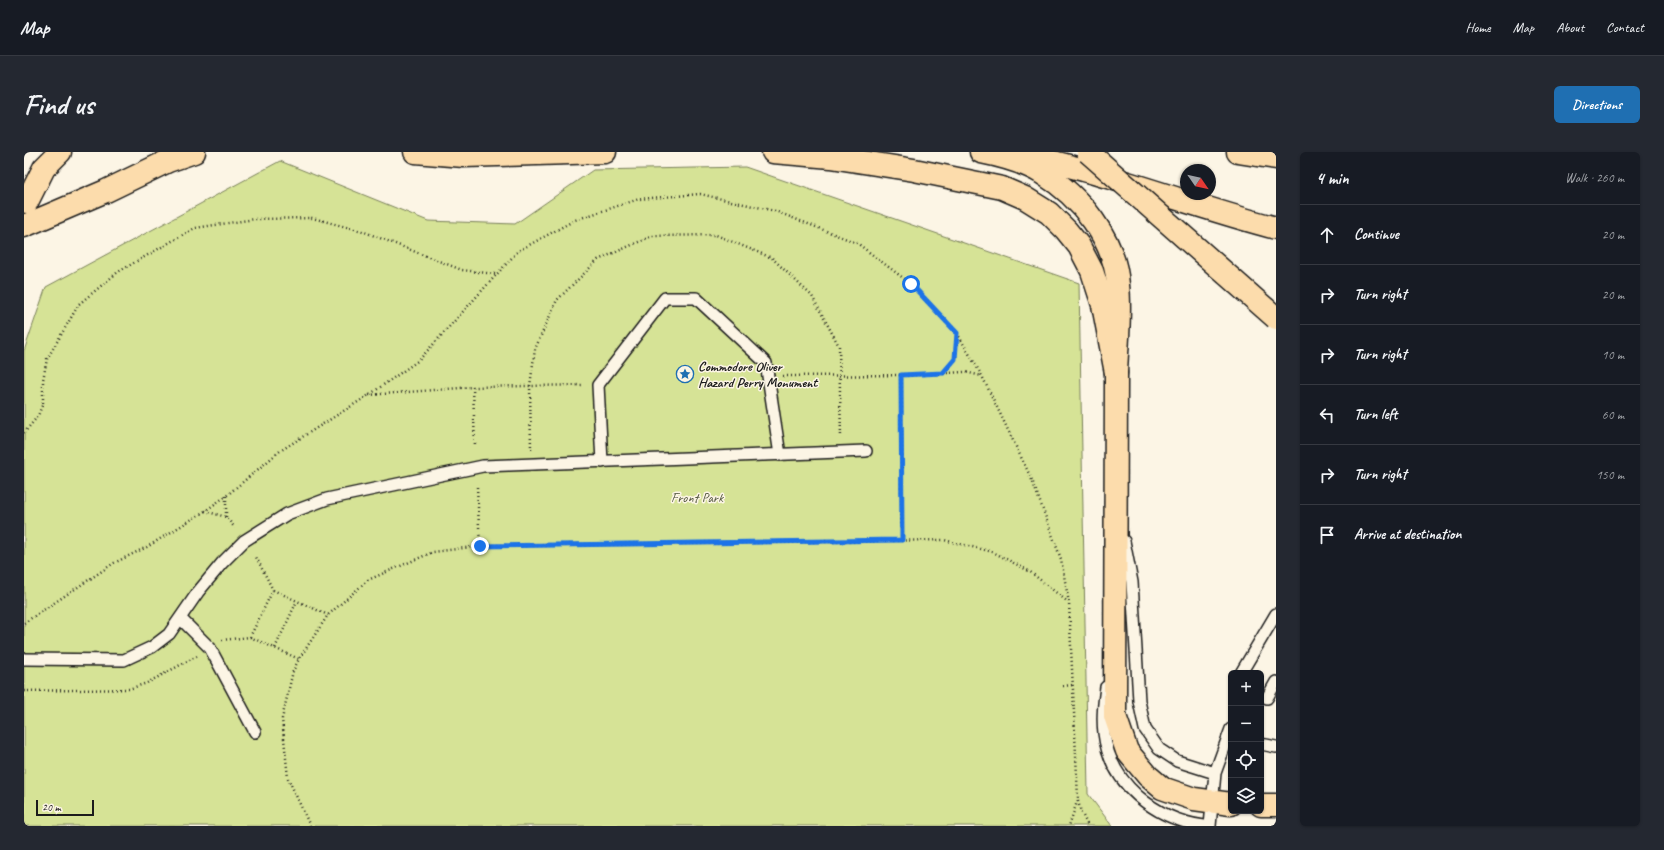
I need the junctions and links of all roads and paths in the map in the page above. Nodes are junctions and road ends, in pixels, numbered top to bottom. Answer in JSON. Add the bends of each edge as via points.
{"nodes":[{"id":1,"x":60,"y":152,"type":"edge"},
{"id":2,"x":194,"y":152,"type":"edge"},
{"id":3,"x":415,"y":152,"type":"edge"},
{"id":4,"x":605,"y":152,"type":"edge"},
{"id":5,"x":772,"y":152,"type":"edge"},
{"id":6,"x":981,"y":152,"type":"edge"},
{"id":7,"x":1008,"y":152,"type":"edge"},
{"id":8,"x":1088,"y":152,"type":"edge"},
{"id":9,"x":1238,"y":152,"type":"edge"},
{"id":10,"x":1275,"y":158,"type":"edge"},
{"id":11,"x":26,"y":202,"type":"dead end"},
{"id":12,"x":24,"y":226,"type":"edge"},
{"id":13,"x":1276,"y":228,"type":"edge"},
{"id":14,"x":495,"y":274,"type":"junction"},
{"id":15,"x":1276,"y":318,"type":"edge"},
{"id":16,"x":957,"y":333,"type":"junction"},
{"id":17,"x":943,"y":373,"type":"junction"},
{"id":18,"x":1116,"y":373,"type":"junction"},
{"id":19,"x":901,"y":375,"type":"junction"},
{"id":20,"x":768,"y":376,"type":"junction"},
{"id":21,"x":982,"y":376,"type":"junction"},
{"id":22,"x":598,"y":384,"type":"junction"},
{"id":23,"x":473,"y":387,"type":"junction"},
{"id":24,"x":840,"y":394,"type":"dead end"},
{"id":25,"x":369,"y":395,"type":"junction"},
{"id":26,"x":530,"y":398,"type":"dead end"},
{"id":27,"x":24,"y":433,"type":"edge"},
{"id":28,"x":475,"y":447,"type":"dead end"},
{"id":29,"x":866,"y":451,"type":"dead end"},
{"id":30,"x":841,"y":452,"type":"junction"},
{"id":31,"x":780,"y":455,"type":"junction"},
{"id":32,"x":602,"y":462,"type":"junction"},
{"id":33,"x":532,"y":465,"type":"junction"},
{"id":34,"x":477,"y":488,"type":"dead end"},
{"id":35,"x":226,"y":496,"type":"junction"},
{"id":36,"x":1117,"y":503,"type":"junction"},
{"id":37,"x":205,"y":511,"type":"junction"},
{"id":38,"x":226,"y":517,"type":"junction"},
{"id":39,"x":235,"y":528,"type":"dead end"},
{"id":40,"x":902,"y":540,"type":"junction"},
{"id":41,"x":480,"y":546,"type":"junction"},
{"id":42,"x":256,"y":556,"type":"dead end"},
{"id":43,"x":273,"y":590,"type":"junction"},
{"id":44,"x":297,"y":601,"type":"junction"},
{"id":45,"x":1069,"y":603,"type":"junction"},
{"id":46,"x":1276,"y":614,"type":"edge"},
{"id":47,"x":328,"y":615,"type":"junction"},
{"id":48,"x":180,"y":618,"type":"junction"},
{"id":49,"x":24,"y":623,"type":"edge"},
{"id":50,"x":1115,"y":629,"type":"junction"},
{"id":51,"x":250,"y":637,"type":"junction"},
{"id":52,"x":221,"y":640,"type":"dead end"},
{"id":53,"x":275,"y":648,"type":"junction"},
{"id":54,"x":199,"y":655,"type":"dead end"},
{"id":55,"x":299,"y":658,"type":"junction"},
{"id":56,"x":24,"y":659,"type":"edge"},
{"id":57,"x":1244,"y":670,"type":"edge"},
{"id":58,"x":1276,"y":682,"type":"edge"},
{"id":59,"x":1073,"y":685,"type":"junction"},
{"id":60,"x":1063,"y":686,"type":"dead end"},
{"id":61,"x":24,"y":691,"type":"edge"},
{"id":62,"x":1268,"y":699,"type":"edge"},
{"id":63,"x":255,"y":732,"type":"dead end"},
{"id":64,"x":1228,"y":741,"type":"edge"},
{"id":65,"x":1264,"y":745,"type":"edge"},
{"id":66,"x":1276,"y":747,"type":"edge"},
{"id":67,"x":1215,"y":773,"type":"junction"},
{"id":68,"x":1078,"y":799,"type":"junction"},
{"id":69,"x":1222,"y":803,"type":"edge"},
{"id":70,"x":1264,"y":805,"type":"edge"},
{"id":71,"x":1276,"y":805,"type":"edge"},
{"id":72,"x":310,"y":826,"type":"edge"},
{"id":73,"x":1069,"y":826,"type":"edge"},
{"id":74,"x":1088,"y":826,"type":"edge"},
{"id":75,"x":1204,"y":826,"type":"edge"},
{"id":76,"x":1210,"y":826,"type":"edge"}],
"edges":[{"from":1,"to":11,"type":"highway","via":[[44,168]]},
{"from":2,"to":12,"type":"highway","via":[[168,161]]},
{"from":3,"to":4,"type":"highway","via":[[464,156]]},
{"from":5,"to":18,"type":"highway","via":[[831,157],[914,170],[1002,188],[1049,213],[1079,246],[1092,271],[1103,305]]},
{"from":6,"to":18,"type":"highway","via":[[1022,164],[1041,173],[1072,196],[1098,228],[1113,260],[1118,284]]},
{"from":7,"to":13,"type":"highway","via":[[1080,169],[1222,214]]},
{"from":8,"to":15,"type":"highway","bridge":true},
{"from":9,"to":10,"type":"highway"},
{"from":14,"to":16,"type":"path","via":[[518,251],[575,220],[639,199],[700,194],[775,211],[857,243],[911,284]]},
{"from":14,"to":25,"type":"path","via":[[419,360]]},
{"from":14,"to":27,"type":"path","via":[[462,270],[362,231],[312,218],[255,219],[194,228],[118,272],[79,304],[47,359],[43,380],[43,403],[38,416]]},
{"from":16,"to":17,"type":"path","via":[[955,359]]},
{"from":16,"to":21,"type":"path"},
{"from":17,"to":19,"type":"path"},
{"from":17,"to":21,"type":"path","via":[[965,372]]},
{"from":18,"to":36,"type":"highway"},
{"from":19,"to":20,"type":"path"},
{"from":19,"to":40,"type":"path"},
{"from":20,"to":22,"type":"lane","via":[[766,363],[696,298],[665,298]]},
{"from":20,"to":31,"type":"lane"},
{"from":21,"to":45,"type":"path","via":[[1032,480],[1061,559]]},
{"from":22,"to":23,"type":"path"},
{"from":22,"to":32,"type":"lane"},
{"from":23,"to":25,"type":"path"},
{"from":23,"to":28,"type":"path"},
{"from":24,"to":30,"type":"path"},
{"from":25,"to":35,"type":"path","via":[[280,451]]},
{"from":26,"to":33,"type":"path"},
{"from":29,"to":30,"type":"lane"},
{"from":30,"to":31,"type":"lane"},
{"from":31,"to":32,"type":"lane"},
{"from":32,"to":33,"type":"lane"},
{"from":33,"to":48,"type":"lane","via":[[476,468],[326,499],[287,514],[244,541],[212,574]]},
{"from":34,"to":41,"type":"path"},
{"from":35,"to":37,"type":"path"},
{"from":35,"to":38,"type":"path"},
{"from":36,"to":50,"type":"highway"},
{"from":36,"to":67,"type":"lane","via":[[1132,582],[1139,701],[1145,729],[1159,749],[1177,762]]},
{"from":37,"to":38,"type":"path"},
{"from":37,"to":49,"type":"path","via":[[147,547],[114,563]]},
{"from":38,"to":39,"type":"path"},
{"from":40,"to":41,"type":"path"},
{"from":40,"to":45,"type":"path","via":[[944,540],[993,552],[1029,571]]},
{"from":41,"to":47,"type":"path","via":[[433,552],[368,580]]},
{"from":42,"to":43,"type":"path"},
{"from":43,"to":44,"type":"path"},
{"from":43,"to":51,"type":"path"},
{"from":44,"to":47,"type":"path"},
{"from":44,"to":53,"type":"path"},
{"from":45,"to":59,"type":"path"},
{"from":46,"to":57,"type":"lane"},
{"from":47,"to":55,"type":"path"},
{"from":48,"to":56,"type":"lane","via":[[169,634],[152,647],[124,660]]},
{"from":48,"to":63,"type":"lane","via":[[210,648]]},
{"from":50,"to":69,"type":"highway","via":[[1115,716],[1127,751],[1162,788],[1194,799]]},
{"from":50,"to":75,"type":"lane","via":[[1103,718],[1104,734],[1116,768],[1137,796],[1150,807],[1179,820]]},
{"from":51,"to":52,"type":"path"},
{"from":51,"to":53,"type":"path"},
{"from":53,"to":55,"type":"path"},
{"from":54,"to":61,"type":"path","via":[[147,683],[129,689]]},
{"from":55,"to":72,"type":"path","via":[[293,671],[282,719],[288,778]]},
{"from":58,"to":62,"type":"lane"},
{"from":59,"to":60,"type":"path"},
{"from":59,"to":68,"type":"path"},
{"from":64,"to":67,"type":"lane"},
{"from":65,"to":66,"type":"lane"},
{"from":67,"to":69,"type":"lane"},
{"from":68,"to":73,"type":"path"},
{"from":68,"to":74,"type":"path"},
{"from":69,"to":76,"type":"lane"},
{"from":70,"to":71,"type":"highway"}]}
